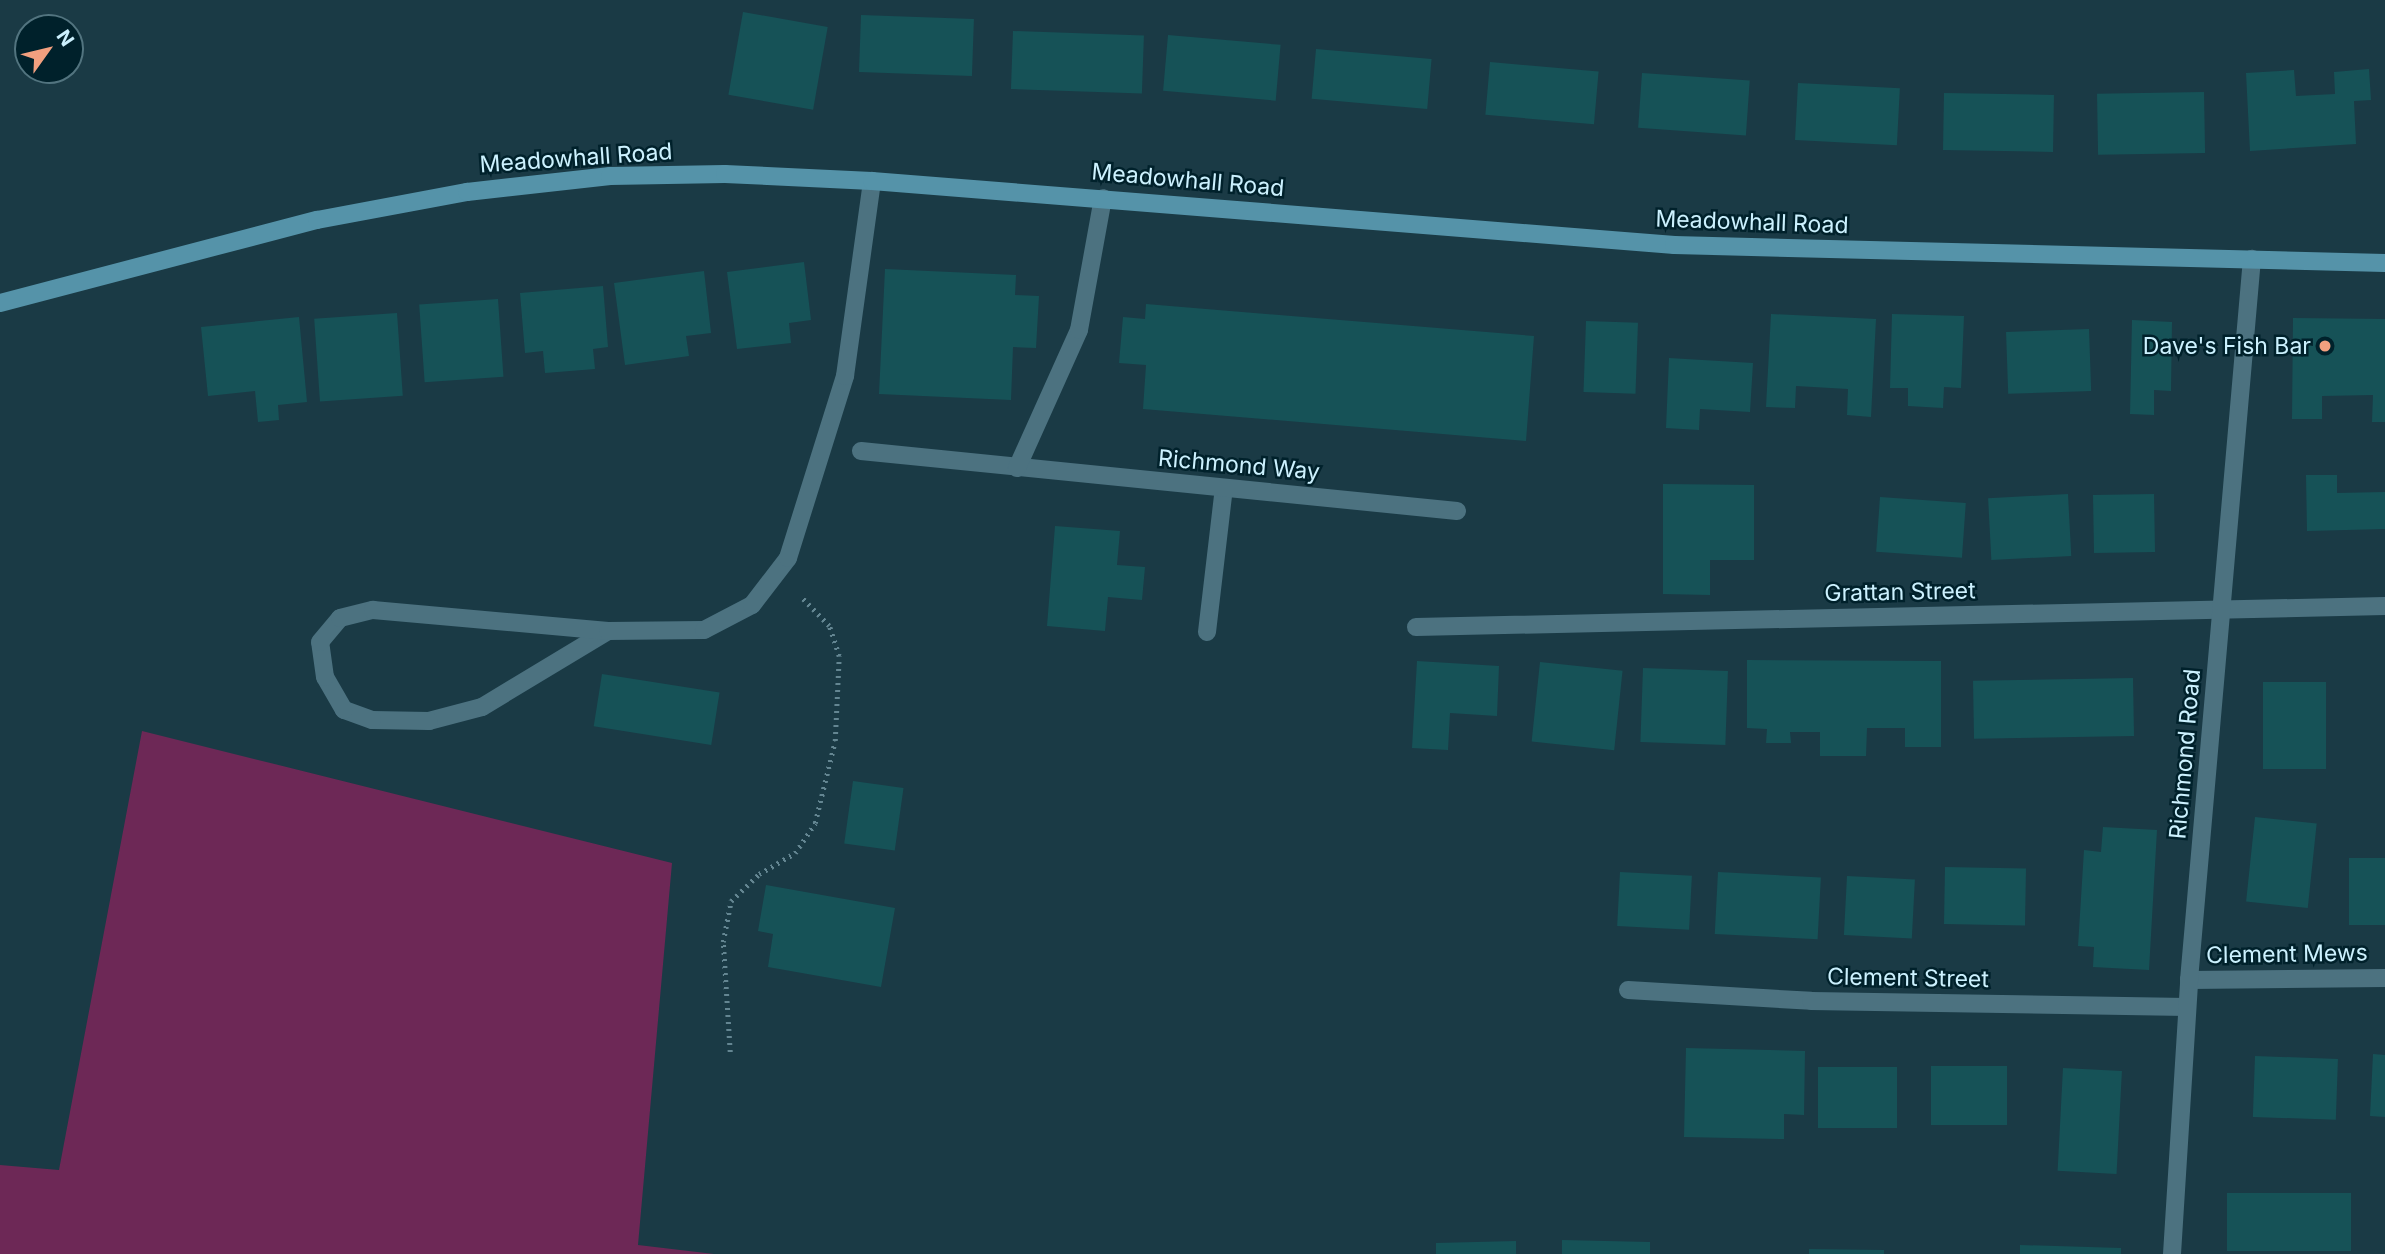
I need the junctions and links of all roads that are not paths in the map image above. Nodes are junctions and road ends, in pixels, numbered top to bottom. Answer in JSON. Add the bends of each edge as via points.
{"nodes":[{"id":1,"x":872,"y":181,"type":"junction"},
{"id":2,"x":1103,"y":198,"type":"junction"},
{"id":3,"x":2252,"y":260,"type":"junction"},
{"id":4,"x":2385,"y":263,"type":"edge"},
{"id":5,"x":0,"y":303,"type":"edge"},
{"id":6,"x":861,"y":451,"type":"dead end"},
{"id":7,"x":1017,"y":468,"type":"junction"},
{"id":8,"x":1224,"y":488,"type":"junction"},
{"id":9,"x":1457,"y":511,"type":"dead end"},
{"id":10,"x":2385,"y":606,"type":"edge"},
{"id":11,"x":2222,"y":609,"type":"junction"},
{"id":12,"x":1416,"y":627,"type":"dead end"},
{"id":13,"x":608,"y":631,"type":"junction"},
{"id":14,"x":1207,"y":632,"type":"dead end"},
{"id":15,"x":2385,"y":978,"type":"edge"},
{"id":16,"x":2189,"y":980,"type":"junction"},
{"id":17,"x":1628,"y":990,"type":"dead end"},
{"id":18,"x":2187,"y":1007,"type":"junction"},
{"id":19,"x":2172,"y":1254,"type":"edge"}],
"edges":[{"from":1,"to":2,"type":"street","name":"Meadowhall Road"},
{"from":1,"to":5,"type":"street","name":"Meadowhall Road","via":[[725,174],[610,176],[467,192],[317,220]]},
{"from":1,"to":13,"type":"street","via":[[845,376],[788,558],[752,605],[704,629]]},
{"from":2,"to":3,"type":"street","name":"Meadowhall Road","via":[[1674,246]]},
{"from":2,"to":7,"type":"street","via":[[1079,330]]},
{"from":3,"to":4,"type":"street","name":"Meadowhall Road"},
{"from":3,"to":11,"type":"street","name":"Richmond Road"},
{"from":6,"to":7,"type":"street","name":"Richmond Way"},
{"from":7,"to":8,"type":"street","name":"Richmond Way"},
{"from":8,"to":9,"type":"street","name":"Richmond Way"},
{"from":8,"to":14,"type":"street"},
{"from":10,"to":11,"type":"street","name":"Grattan Street"},
{"from":11,"to":12,"type":"street","name":"Grattan Street"},
{"from":11,"to":16,"type":"street","name":"Richmond Road"},
{"from":13,"to":13,"type":"street","via":[[373,610],[340,618],[320,642],[325,677],[344,710],[372,720],[429,721],[482,707]]},
{"from":15,"to":16,"type":"street","name":"Clement Mews"},
{"from":16,"to":18,"type":"street","name":"Richmond Road"},
{"from":17,"to":18,"type":"street","name":"Clement Street","via":[[1811,1001]]},
{"from":18,"to":19,"type":"street","name":"Richmond Road"}]}
